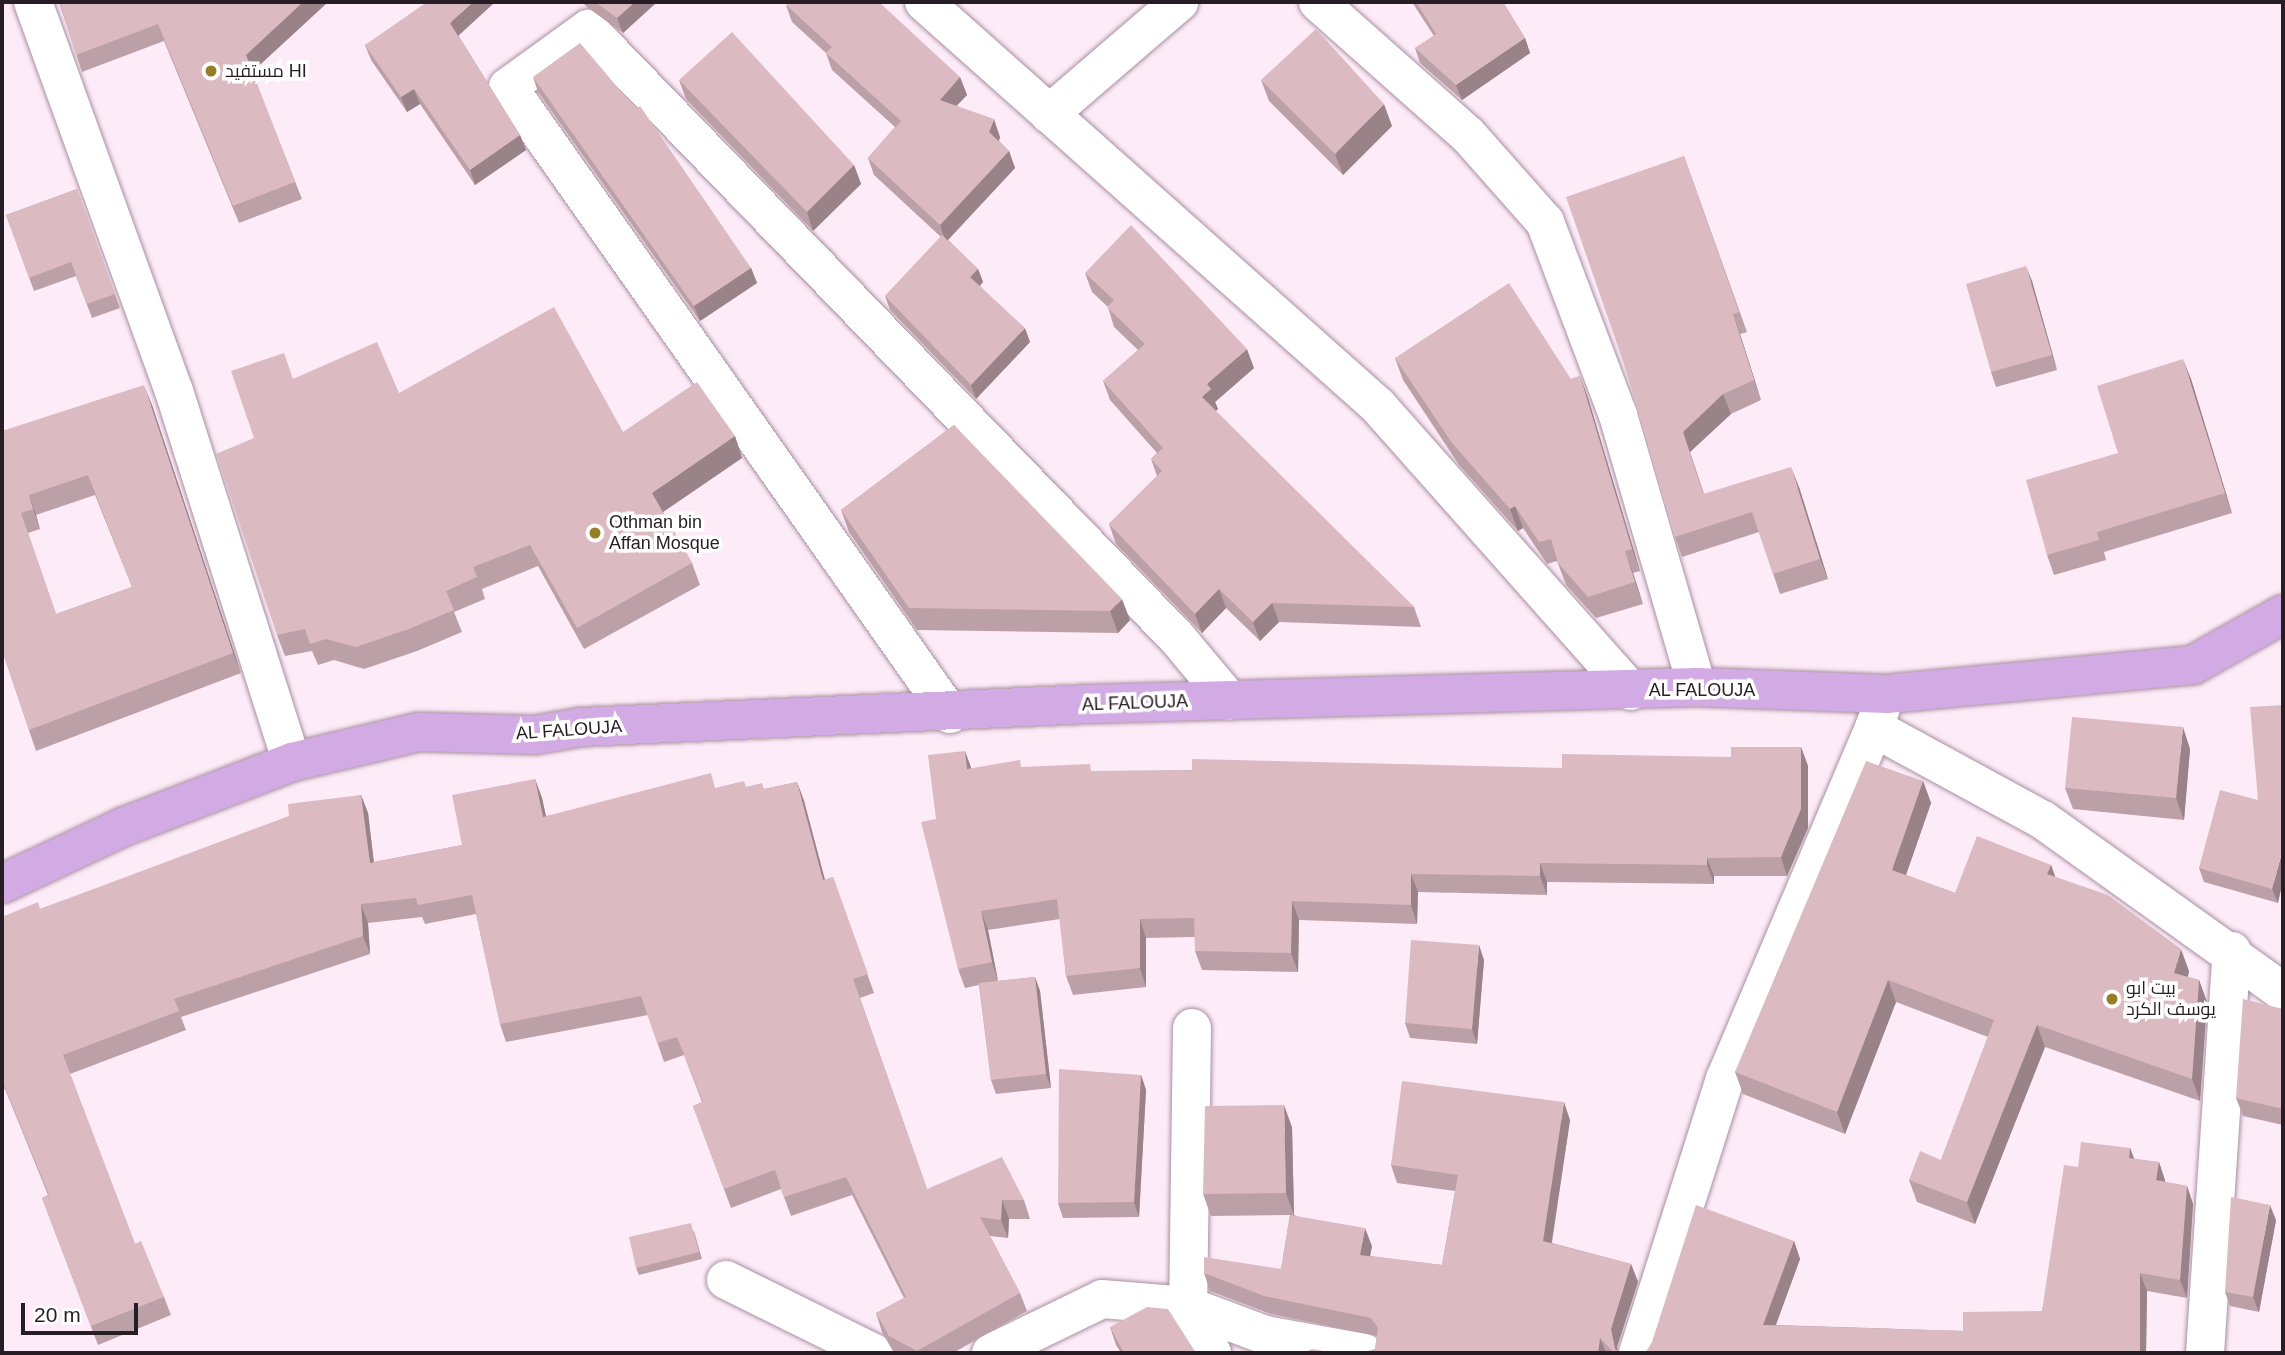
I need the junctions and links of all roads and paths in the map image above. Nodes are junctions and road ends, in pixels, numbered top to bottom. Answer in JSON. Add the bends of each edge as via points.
{"nodes":[{"id":1,"x":33,"y":2,"type":"edge"},
{"id":2,"x":923,"y":2,"type":"edge"},
{"id":3,"x":1180,"y":2,"type":"edge"},
{"id":4,"x":1318,"y":2,"type":"edge"},
{"id":5,"x":1049,"y":114,"type":"junction"},
{"id":6,"x":2283,"y":614,"type":"edge"},
{"id":7,"x":1697,"y":687,"type":"junction"},
{"id":8,"x":1631,"y":691,"type":"junction"},
{"id":9,"x":1229,"y":700,"type":"junction"},
{"id":10,"x":1880,"y":711,"type":"junction"},
{"id":11,"x":950,"y":714,"type":"junction"},
{"id":12,"x":292,"y":762,"type":"junction"},
{"id":13,"x":2,"y":882,"type":"edge"},
{"id":14,"x":2232,"y":951,"type":"junction"},
{"id":15,"x":2283,"y":992,"type":"edge"},
{"id":16,"x":1192,"y":1028,"type":"dead end"},
{"id":17,"x":726,"y":1280,"type":"dead end"},
{"id":18,"x":1188,"y":1306,"type":"junction"},
{"id":19,"x":874,"y":1353,"type":"edge"},
{"id":20,"x":991,"y":1353,"type":"edge"},
{"id":21,"x":1212,"y":1353,"type":"edge"},
{"id":22,"x":1364,"y":1353,"type":"edge"},
{"id":23,"x":1638,"y":1353,"type":"edge"},
{"id":24,"x":2205,"y":1353,"type":"edge"}],
"edges":[{"from":1,"to":12,"type":"street","via":[[174,391]]},
{"from":2,"to":5,"type":"street"},
{"from":3,"to":5,"type":"street"},
{"from":4,"to":7,"type":"street","via":[[1468,135],[1545,222],[1618,415]]},
{"from":5,"to":8,"type":"street","via":[[1378,406]]},
{"from":6,"to":10,"type":"main road","name":"AL FALOUJA","via":[[2193,665]]},
{"from":7,"to":8,"type":"main road","name":"AL FALOUJA"},
{"from":7,"to":10,"type":"main road","name":"AL FALOUJA"},
{"from":8,"to":9,"type":"main road","name":"AL FALOUJA"},
{"from":9,"to":11,"type":"main road","name":"AL FALOUJA"},
{"from":9,"to":11,"type":"street","via":[[1178,639],[588,29],[508,87]]},
{"from":10,"to":14,"type":"street"},
{"from":10,"to":23,"type":"street","via":[[1725,1079]]},
{"from":11,"to":12,"type":"main road","name":"AL FALOUJA","via":[[581,727],[535,735],[419,732]]},
{"from":12,"to":13,"type":"main road","name":"AL FALOUJA","via":[[123,827]]},
{"from":14,"to":15,"type":"street"},
{"from":14,"to":24,"type":"street"},
{"from":16,"to":18,"type":"street"},
{"from":17,"to":19,"type":"street"},
{"from":18,"to":20,"type":"street","via":[[1102,1299]]},
{"from":18,"to":21,"type":"street"},
{"from":18,"to":22,"type":"street","via":[[1265,1335]]}]}
